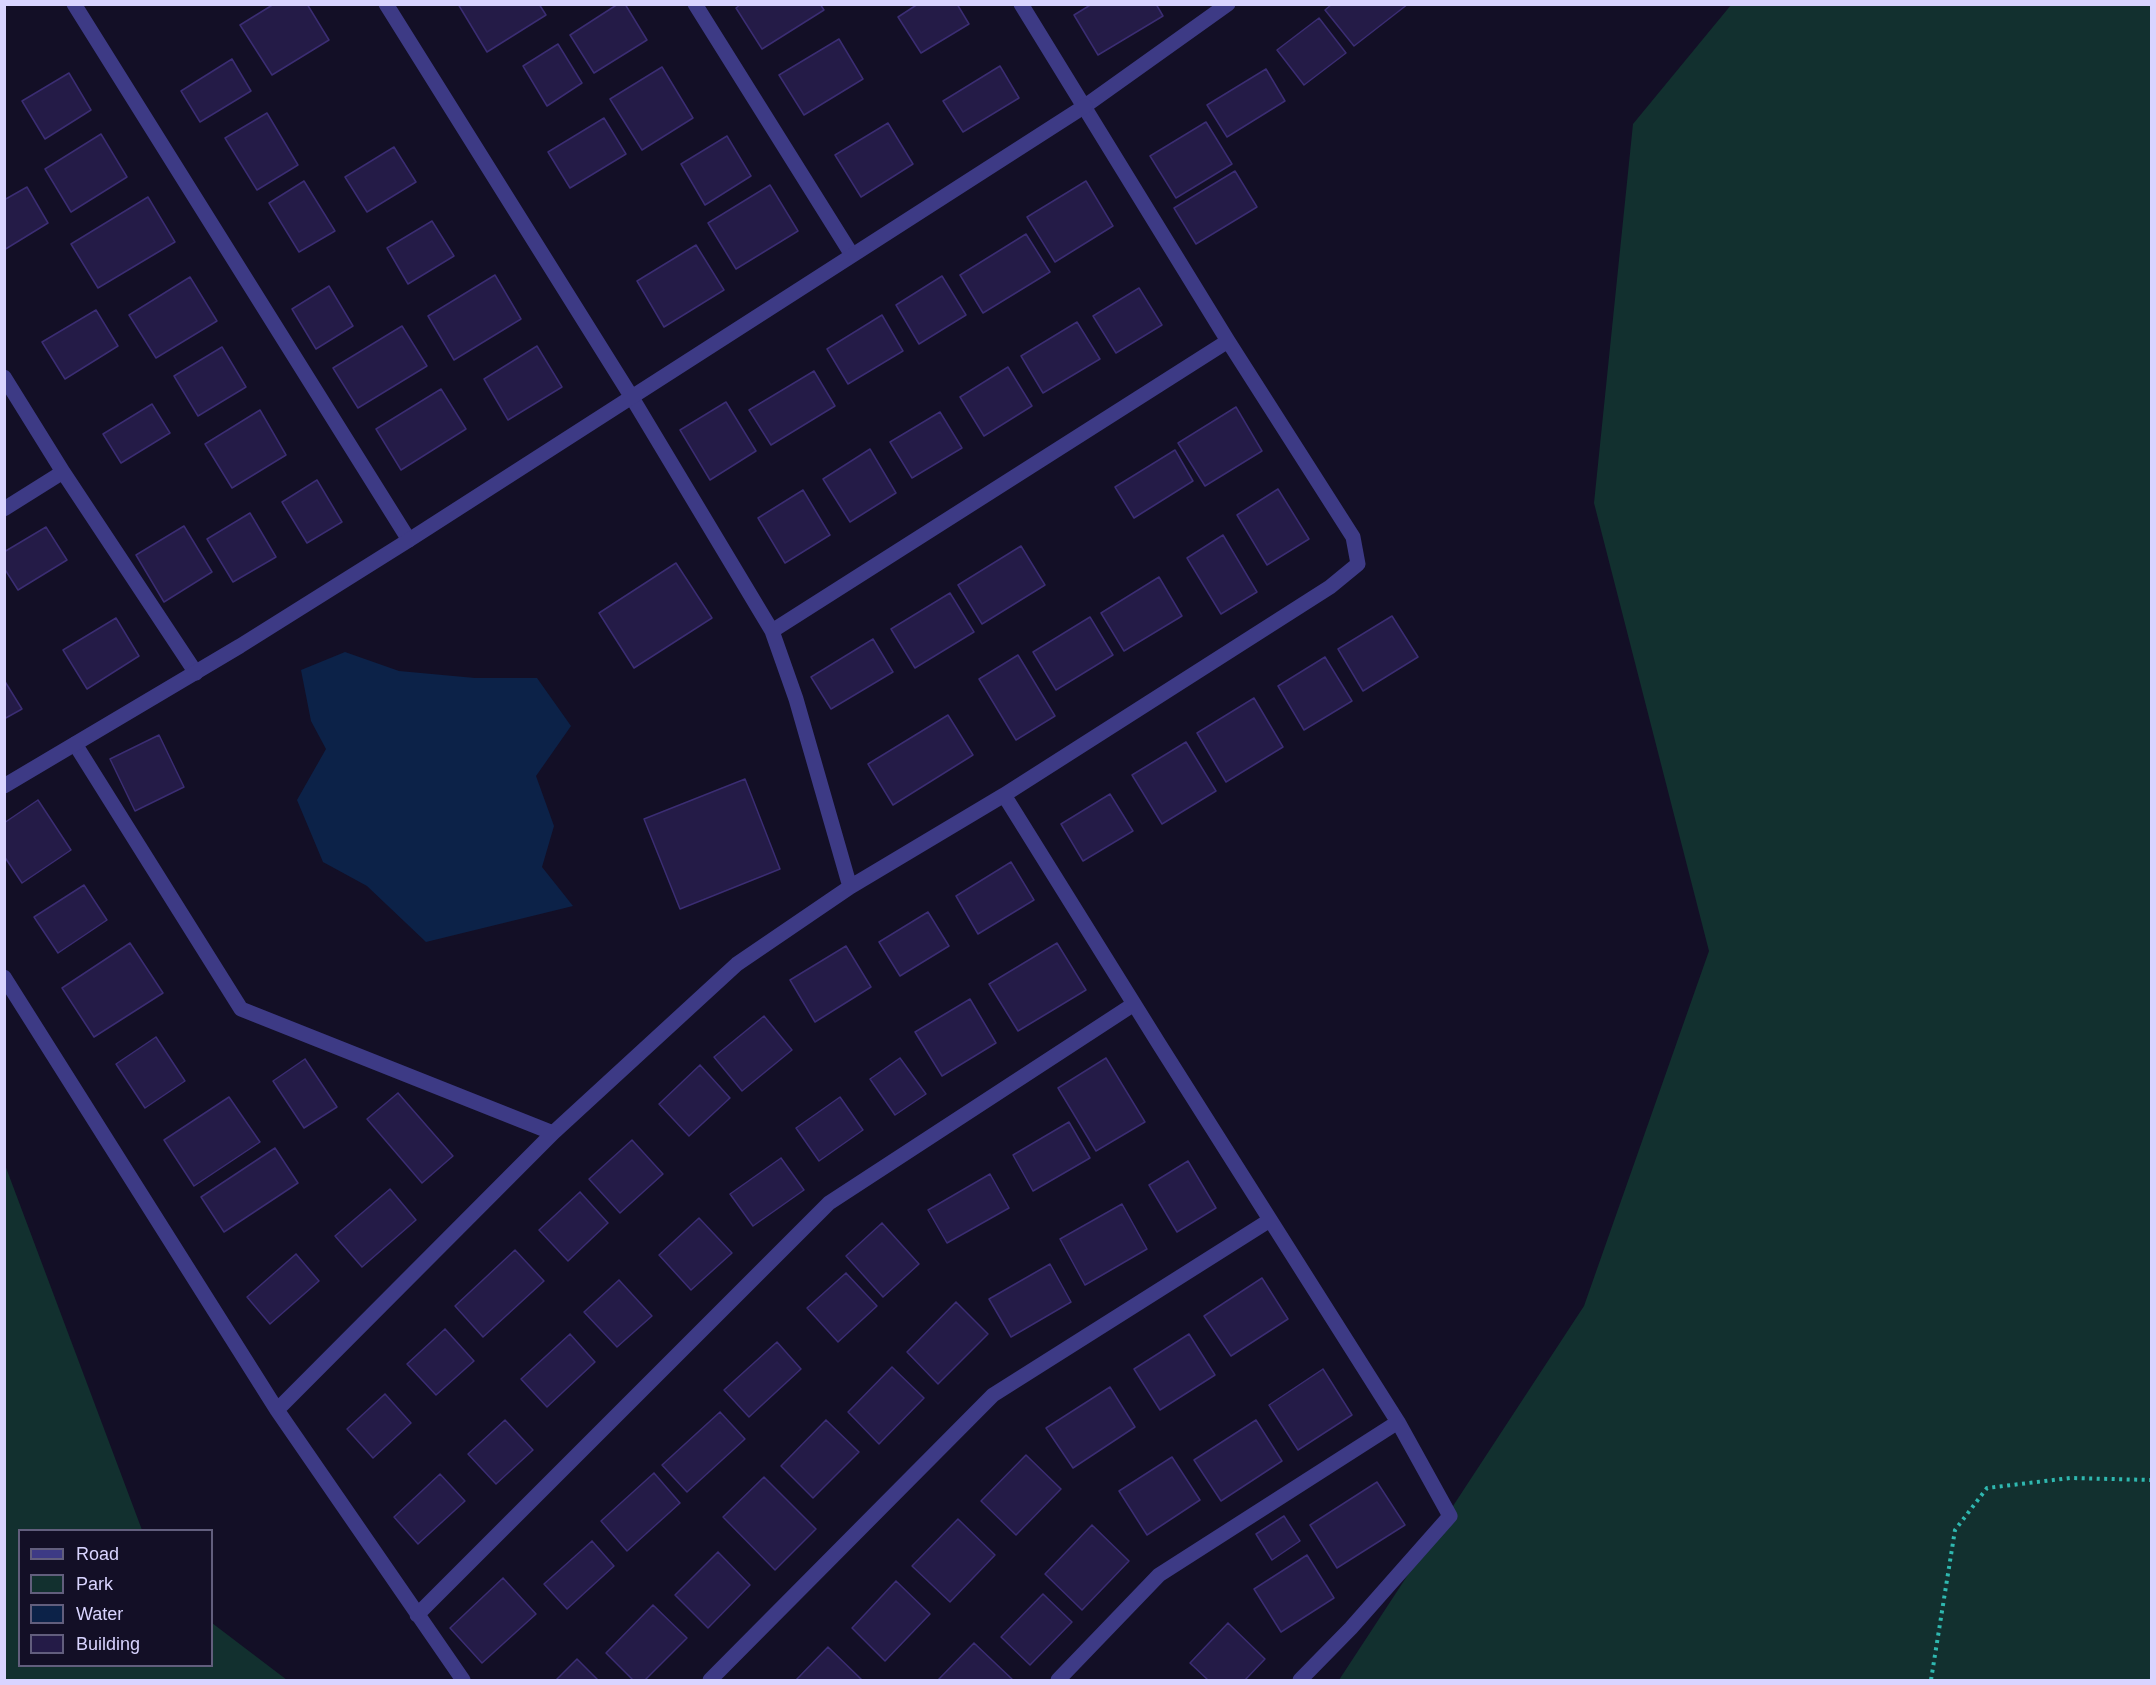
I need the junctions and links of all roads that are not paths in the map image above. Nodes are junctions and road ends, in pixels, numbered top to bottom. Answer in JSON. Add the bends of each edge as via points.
{"nodes":[{"id":1,"x":74,"y":4,"type":"edge"},
{"id":2,"x":386,"y":4,"type":"edge"},
{"id":3,"x":695,"y":4,"type":"edge"},
{"id":4,"x":1022,"y":4,"type":"edge"},
{"id":5,"x":1228,"y":4,"type":"edge"},
{"id":6,"x":1085,"y":106,"type":"junction"},
{"id":7,"x":852,"y":255,"type":"junction"},
{"id":8,"x":1228,"y":341,"type":"junction"},
{"id":9,"x":4,"y":377,"type":"edge"},
{"id":10,"x":630,"y":396,"type":"junction"},
{"id":11,"x":63,"y":472,"type":"junction"},
{"id":12,"x":4,"y":509,"type":"edge"},
{"id":13,"x":409,"y":540,"type":"junction"},
{"id":14,"x":772,"y":631,"type":"junction"},
{"id":15,"x":195,"y":673,"type":"junction"},
{"id":16,"x":75,"y":744,"type":"junction"},
{"id":17,"x":4,"y":786,"type":"edge"},
{"id":18,"x":1004,"y":795,"type":"junction"},
{"id":19,"x":850,"y":887,"type":"junction"},
{"id":20,"x":4,"y":977,"type":"edge"},
{"id":21,"x":1134,"y":1004,"type":"junction"},
{"id":22,"x":553,"y":1133,"type":"junction"},
{"id":23,"x":1270,"y":1220,"type":"junction"},
{"id":24,"x":277,"y":1410,"type":"junction"},
{"id":25,"x":1398,"y":1422,"type":"junction"},
{"id":26,"x":417,"y":1615,"type":"junction"},
{"id":27,"x":463,"y":1680,"type":"edge"},
{"id":28,"x":710,"y":1680,"type":"edge"},
{"id":29,"x":1058,"y":1680,"type":"edge"},
{"id":30,"x":1300,"y":1680,"type":"edge"}],
"edges":[{"from":1,"to":13,"type":"street"},
{"from":2,"to":10,"type":"street"},
{"from":3,"to":7,"type":"street"},
{"from":4,"to":6,"type":"street"},
{"from":5,"to":6,"type":"street"},
{"from":6,"to":7,"type":"street"},
{"from":6,"to":8,"type":"street"},
{"from":7,"to":10,"type":"street"},
{"from":8,"to":14,"type":"street"},
{"from":8,"to":18,"type":"street","via":[[1353,537],[1358,564],[1330,587]]},
{"from":9,"to":11,"type":"street"},
{"from":10,"to":13,"type":"street"},
{"from":10,"to":14,"type":"street"},
{"from":11,"to":12,"type":"street"},
{"from":11,"to":15,"type":"street"},
{"from":13,"to":15,"type":"street"},
{"from":14,"to":19,"type":"street","via":[[796,699]]},
{"from":15,"to":16,"type":"street"},
{"from":16,"to":17,"type":"street"},
{"from":16,"to":22,"type":"street","via":[[241,1009]]},
{"from":18,"to":19,"type":"street"},
{"from":18,"to":21,"type":"street"},
{"from":19,"to":22,"type":"street","via":[[737,963]]},
{"from":20,"to":24,"type":"street"},
{"from":21,"to":23,"type":"street"},
{"from":21,"to":26,"type":"street","via":[[829,1203]]},
{"from":22,"to":24,"type":"street"},
{"from":23,"to":25,"type":"street"},
{"from":23,"to":28,"type":"street","via":[[993,1395]]},
{"from":24,"to":26,"type":"street"},
{"from":25,"to":29,"type":"street","via":[[1159,1575]]},
{"from":25,"to":30,"type":"street","via":[[1450,1516]]},
{"from":26,"to":27,"type":"street"}]}
